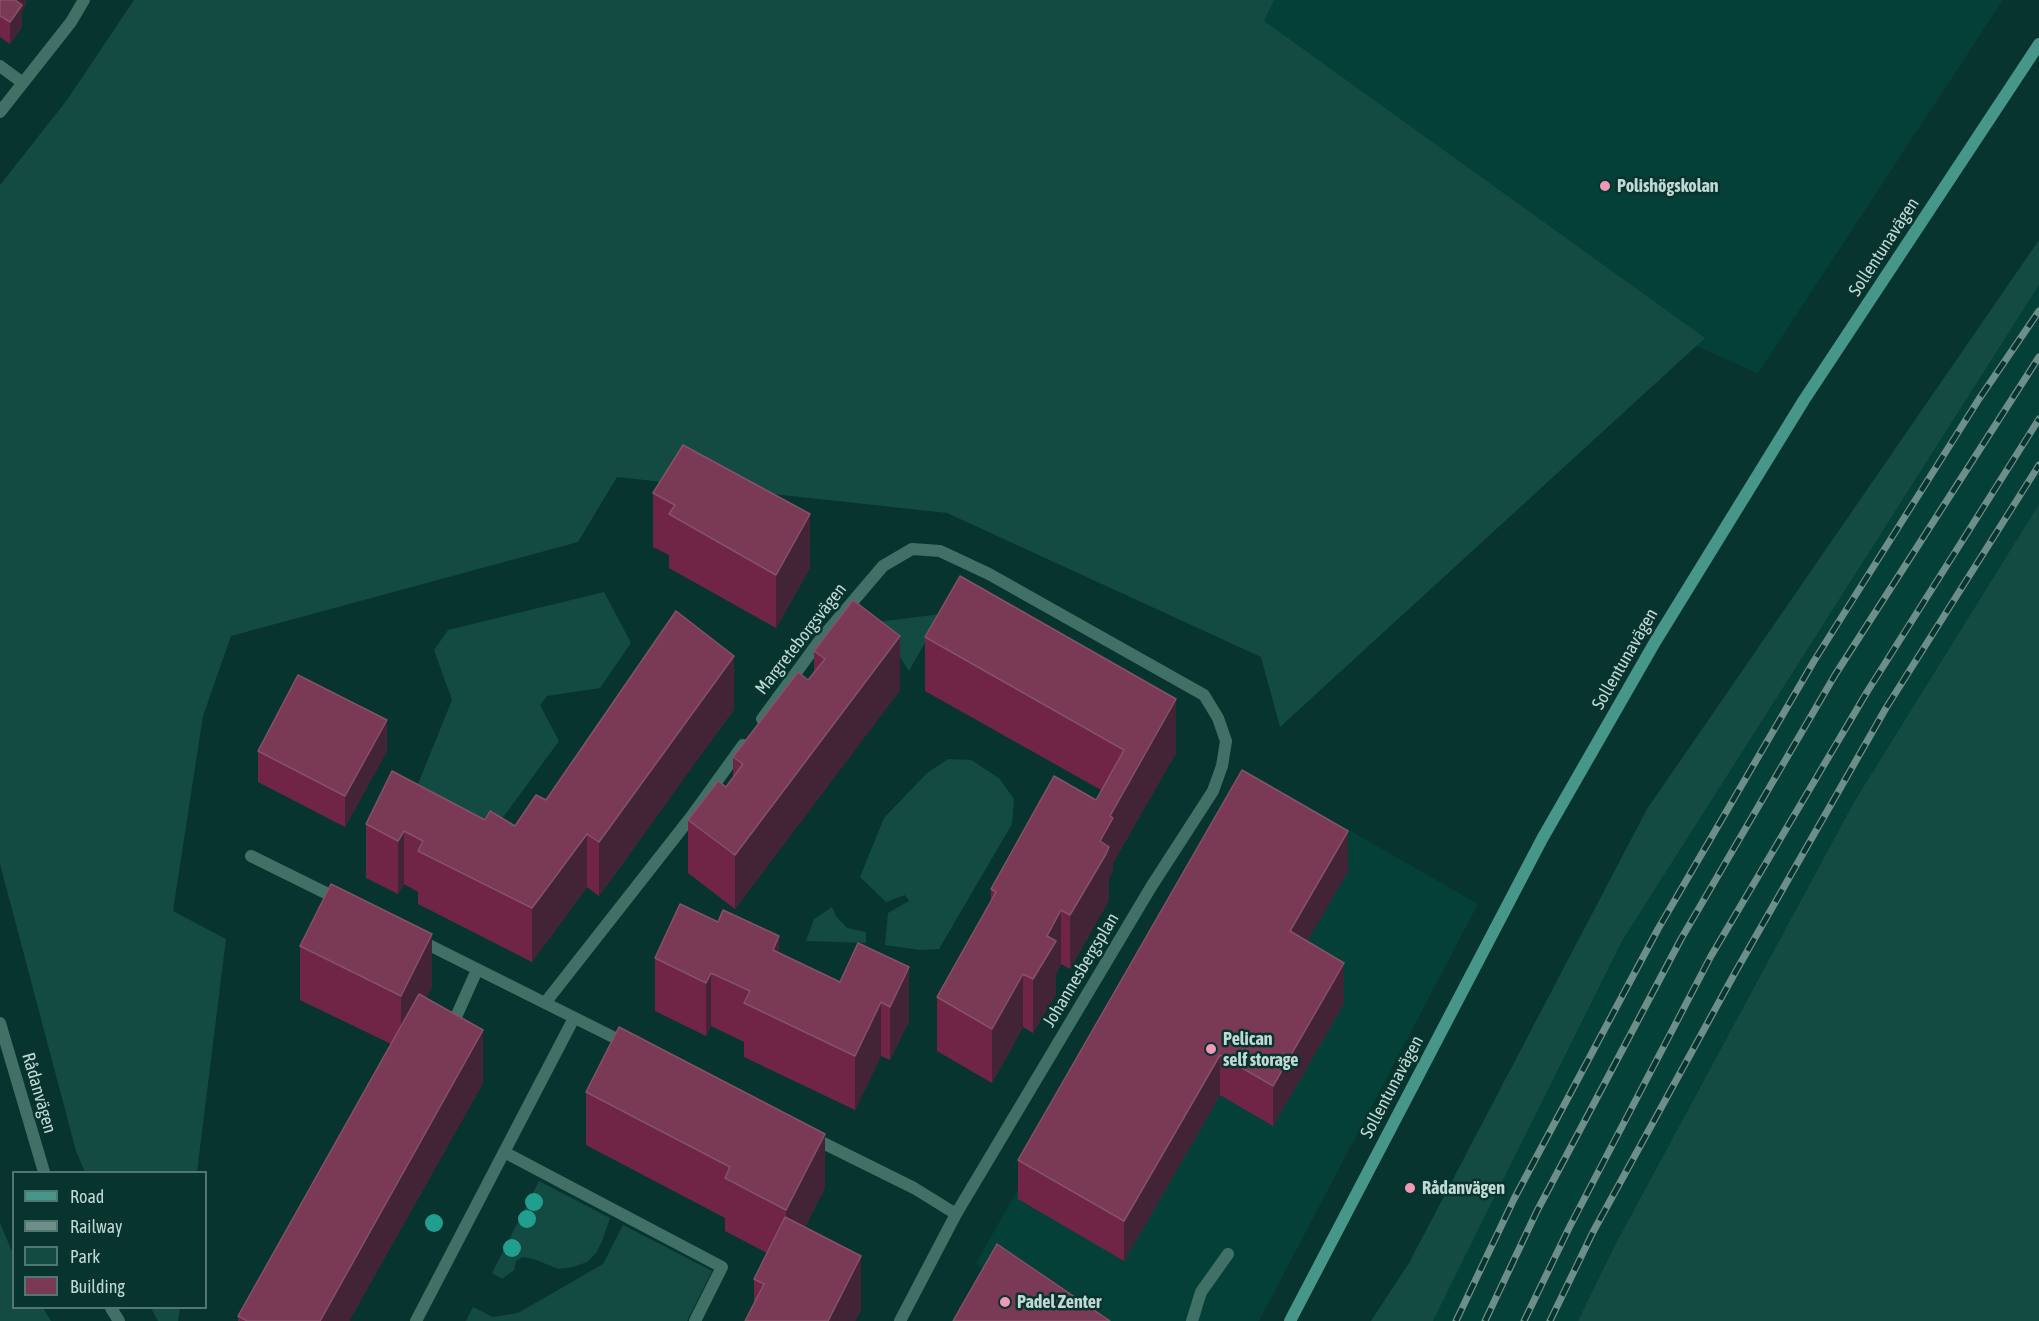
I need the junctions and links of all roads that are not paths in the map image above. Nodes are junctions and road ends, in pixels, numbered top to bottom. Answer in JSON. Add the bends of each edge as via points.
{"nodes":[{"id":1,"x":84,"y":0,"type":"edge"},
{"id":2,"x":2039,"y":44,"type":"edge"},
{"id":3,"x":0,"y":66,"type":"edge"},
{"id":4,"x":23,"y":83,"type":"junction"},
{"id":5,"x":0,"y":112,"type":"edge"},
{"id":6,"x":1226,"y":741,"type":"joint"},
{"id":7,"x":251,"y":856,"type":"dead end"},
{"id":8,"x":350,"y":905,"type":"edge"},
{"id":9,"x":403,"y":932,"type":"edge"},
{"id":10,"x":477,"y":969,"type":"junction"},
{"id":11,"x":545,"y":1003,"type":"junction"},
{"id":12,"x":574,"y":1018,"type":"junction"},
{"id":13,"x":0,"y":1023,"type":"edge"},
{"id":14,"x":444,"y":1044,"type":"edge"},
{"id":15,"x":640,"y":1051,"type":"edge"},
{"id":16,"x":798,"y":1130,"type":"edge"},
{"id":17,"x":504,"y":1152,"type":"junction"},
{"id":18,"x":43,"y":1171,"type":"edge"},
{"id":19,"x":956,"y":1214,"type":"junction"},
{"id":20,"x":1228,"y":1254,"type":"dead end"},
{"id":21,"x":416,"y":1321,"type":"edge"},
{"id":22,"x":695,"y":1321,"type":"edge"},
{"id":23,"x":900,"y":1321,"type":"edge"},
{"id":24,"x":1192,"y":1321,"type":"edge"},
{"id":25,"x":1290,"y":1321,"type":"edge"}],
"edges":[{"from":1,"to":4,"type":"street"},
{"from":2,"to":25,"type":"street","name":"Sollentunavägen","via":[[1804,400],[1655,642],[1542,839]]},
{"from":3,"to":4,"type":"street"},
{"from":4,"to":5,"type":"street"},
{"from":6,"to":11,"type":"street","name":"Margreteborgsvägen","via":[[1204,695],[989,574],[940,551],[912,549],[883,566],[820,640],[691,817]]},
{"from":6,"to":19,"type":"street","name":"Johannesbergsplan","via":[[1213,791],[1151,887]]},
{"from":7,"to":8,"type":"street"},
{"from":9,"to":10,"type":"street"},
{"from":10,"to":11,"type":"street"},
{"from":10,"to":14,"type":"street"},
{"from":11,"to":12,"type":"street"},
{"from":12,"to":15,"type":"street"},
{"from":12,"to":17,"type":"street"},
{"from":13,"to":18,"type":"street","name":"Rådanvägen"},
{"from":16,"to":19,"type":"street","via":[[914,1188]]},
{"from":17,"to":21,"type":"street"},
{"from":17,"to":22,"type":"street","via":[[722,1267]]},
{"from":19,"to":23,"type":"street","name":"Johannesbergsplan"},
{"from":20,"to":24,"type":"street","via":[[1201,1292]]}]}
